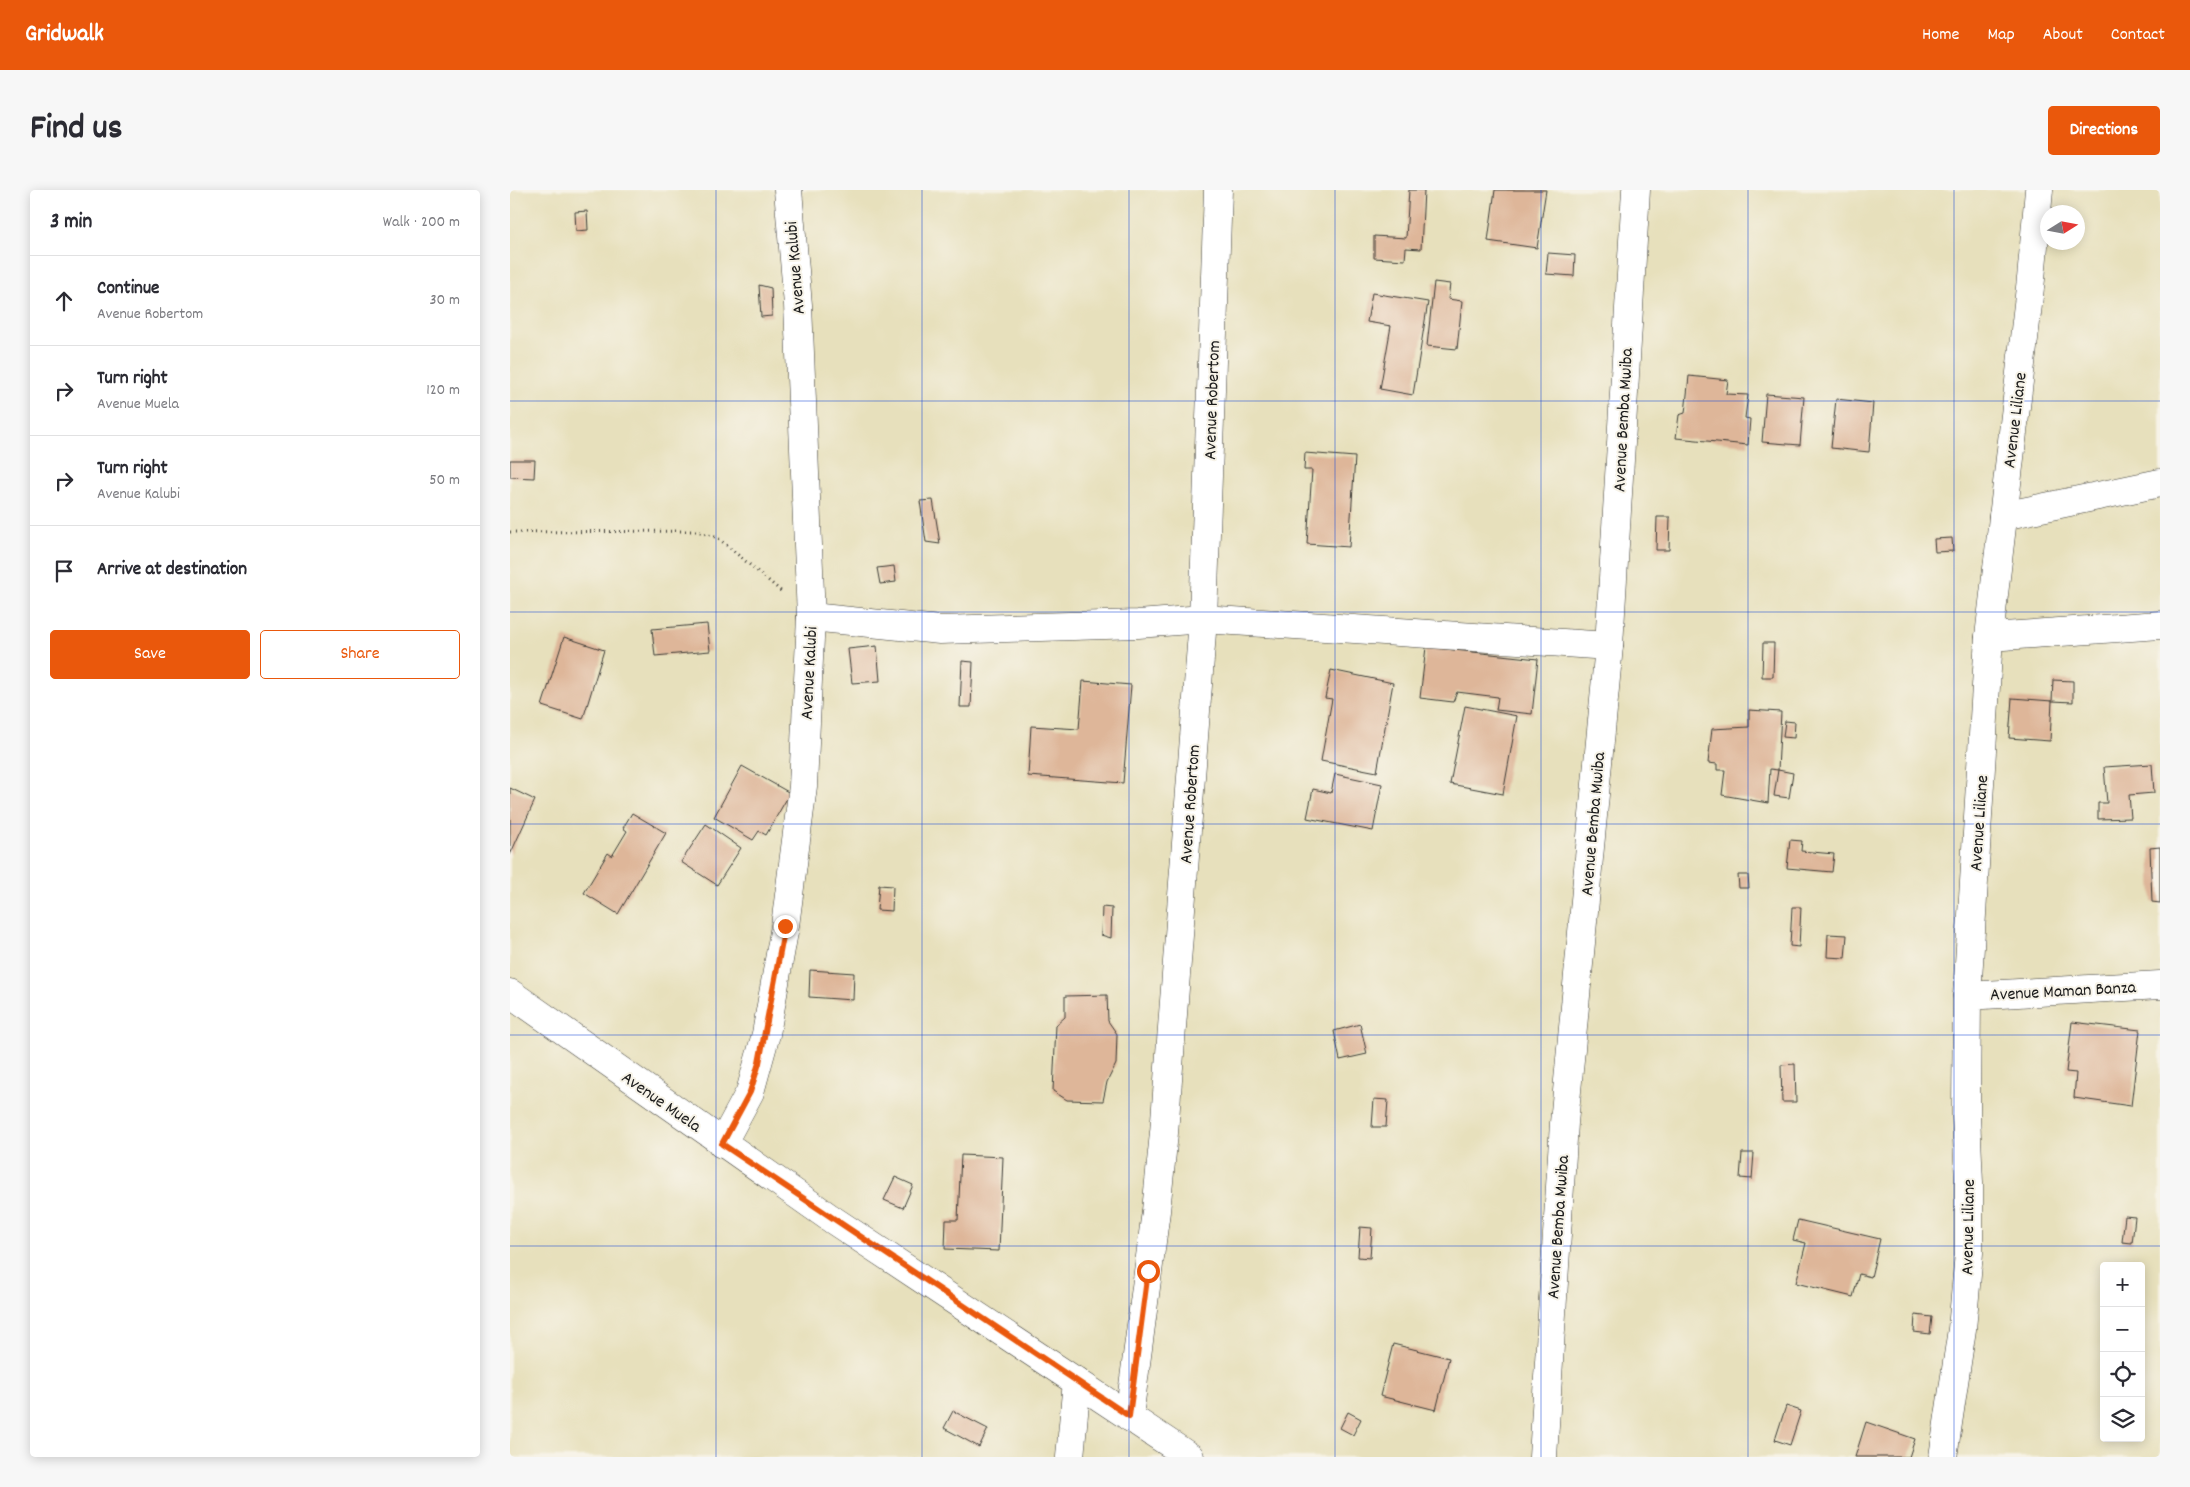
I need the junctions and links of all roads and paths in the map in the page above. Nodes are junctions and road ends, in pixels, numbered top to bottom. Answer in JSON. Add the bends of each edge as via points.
{"nodes":[{"id":1,"x":788,"y":190,"type":"edge"},
{"id":2,"x":1218,"y":190,"type":"edge"},
{"id":3,"x":1636,"y":190,"type":"edge"},
{"id":4,"x":2039,"y":190,"type":"edge"},
{"id":5,"x":2160,"y":483,"type":"edge"},
{"id":6,"x":2003,"y":516,"type":"junction"},
{"id":7,"x":510,"y":532,"type":"edge"},
{"id":8,"x":811,"y":617,"type":"junction"},
{"id":9,"x":1203,"y":619,"type":"junction"},
{"id":10,"x":2160,"y":625,"type":"edge"},
{"id":11,"x":1989,"y":637,"type":"junction"},
{"id":12,"x":1609,"y":646,"type":"junction"},
{"id":13,"x":2160,"y":985,"type":"edge"},
{"id":14,"x":510,"y":993,"type":"edge"},
{"id":15,"x":1967,"y":996,"type":"junction"},
{"id":16,"x":722,"y":1144,"type":"junction"},
{"id":17,"x":1077,"y":1381,"type":"junction"},
{"id":18,"x":1129,"y":1416,"type":"junction"},
{"id":19,"x":1070,"y":1457,"type":"edge"},
{"id":20,"x":1190,"y":1457,"type":"edge"},
{"id":21,"x":1543,"y":1457,"type":"edge"},
{"id":22,"x":1943,"y":1457,"type":"edge"}],
"edges":[{"from":1,"to":8,"type":"street","name":"Avenue Kalubi","via":[[798,305]]},
{"from":2,"to":9,"type":"street","name":"Avenue Robertom"},
{"from":3,"to":12,"type":"street","name":"Avenue Bemba Mwiba"},
{"from":4,"to":6,"type":"street","name":"Avenue Liliane"},
{"from":5,"to":6,"type":"street"},
{"from":6,"to":11,"type":"street","name":"Avenue Liliane"},
{"from":7,"to":8,"type":"path","via":[[697,531],[718,538]]},
{"from":8,"to":9,"type":"street","via":[[940,630]]},
{"from":8,"to":16,"type":"street","name":"Avenue Kalubi","via":[[802,786],[785,926],[759,1063],[750,1092]]},
{"from":9,"to":12,"type":"street"},
{"from":9,"to":18,"type":"street","name":"Avenue Robertom","via":[[1164,1133]]},
{"from":10,"to":11,"type":"street"},
{"from":11,"to":15,"type":"street","name":"Avenue Liliane"},
{"from":12,"to":21,"type":"street","name":"Avenue Bemba Mwiba","via":[[1564,1123]]},
{"from":13,"to":15,"type":"street","name":"Avenue Maman Banza"},
{"from":14,"to":16,"type":"street","name":"Avenue Muela"},
{"from":15,"to":22,"type":"street","name":"Avenue Liliane","via":[[1969,1253],[1962,1329]]},
{"from":16,"to":17,"type":"street","name":"Avenue Muela"},
{"from":17,"to":18,"type":"street","name":"Avenue Muela"},
{"from":17,"to":19,"type":"street"},
{"from":18,"to":20,"type":"street","name":"Avenue Muela"}]}
